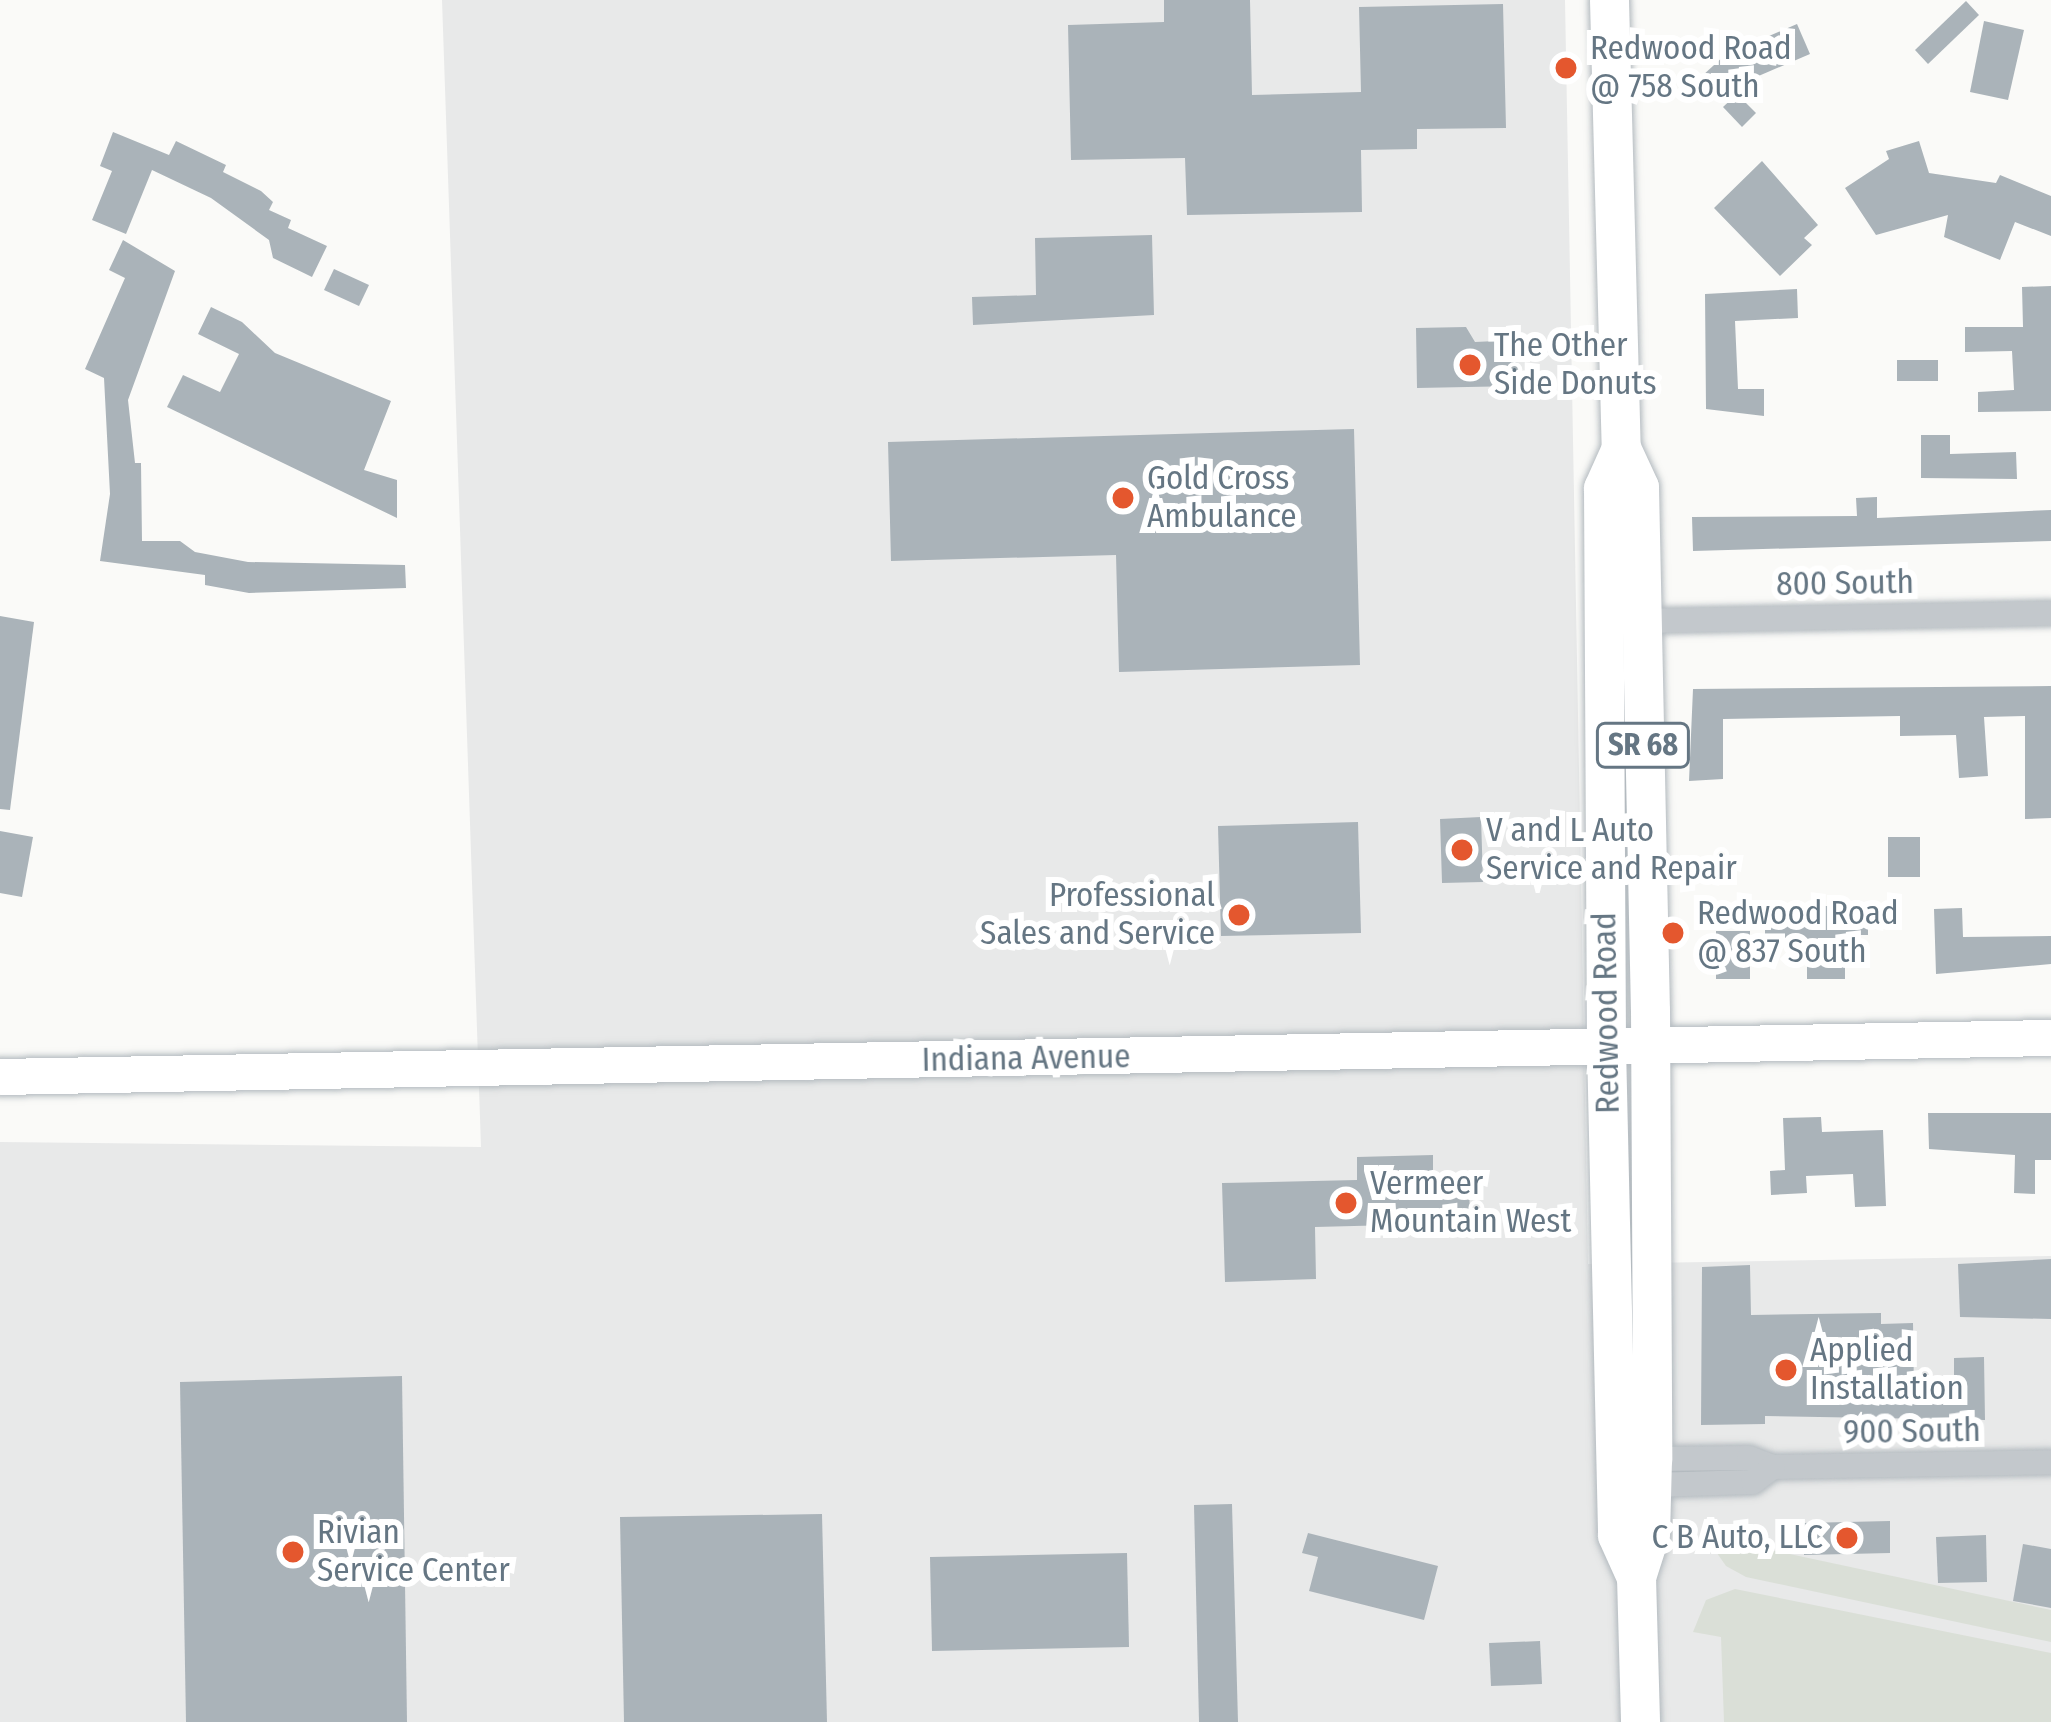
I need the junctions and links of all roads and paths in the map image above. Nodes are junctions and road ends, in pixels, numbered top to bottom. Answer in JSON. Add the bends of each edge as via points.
{"nodes":[{"id":1,"x":1609,"y":0,"type":"edge"},
{"id":2,"x":1621,"y":448,"type":"junction"},
{"id":3,"x":2051,"y":613,"type":"edge"},
{"id":4,"x":1640,"y":622,"type":"junction"},
{"id":5,"x":2051,"y":1038,"type":"edge"},
{"id":6,"x":1606,"y":1046,"type":"junction"},
{"id":7,"x":1650,"y":1046,"type":"junction"},
{"id":8,"x":0,"y":1077,"type":"edge"},
{"id":9,"x":2051,"y":1462,"type":"edge"},
{"id":10,"x":1652,"y":1472,"type":"junction"},
{"id":11,"x":1636,"y":1577,"type":"junction"},
{"id":12,"x":1640,"y":1722,"type":"edge"}],
"edges":[{"from":1,"to":2,"type":"main road","name":"Redwood Road","number":"SR 68"},
{"from":2,"to":4,"type":"main road","name":"Redwood Road","number":"SR 68","via":[[1639,487]]},
{"from":2,"to":6,"type":"main road","name":"Redwood Road","number":"SR 68","via":[[1603,488]]},
{"from":3,"to":4,"type":"street","name":"800 South"},
{"from":4,"to":7,"type":"main road","name":"Redwood Road","number":"SR 68"},
{"from":5,"to":7,"type":"street","name":"Indiana Avenue"},
{"from":6,"to":7,"type":"street","name":"Indiana Avenue"},
{"from":6,"to":8,"type":"street","name":"Indiana Avenue"},
{"from":6,"to":11,"type":"main road","name":"Redwood Road","number":"SR 68","via":[[1617,1535]]},
{"from":7,"to":10,"type":"main road","name":"Redwood Road","number":"SR 68"},
{"from":9,"to":10,"type":"street","name":"900 South","via":[[1773,1467],[1753,1483]]},
{"from":10,"to":11,"type":"main road","name":"Redwood Road","number":"SR 68","via":[[1650,1533]]},
{"from":11,"to":12,"type":"main road","name":"Redwood Road","number":"SR 68"}]}
